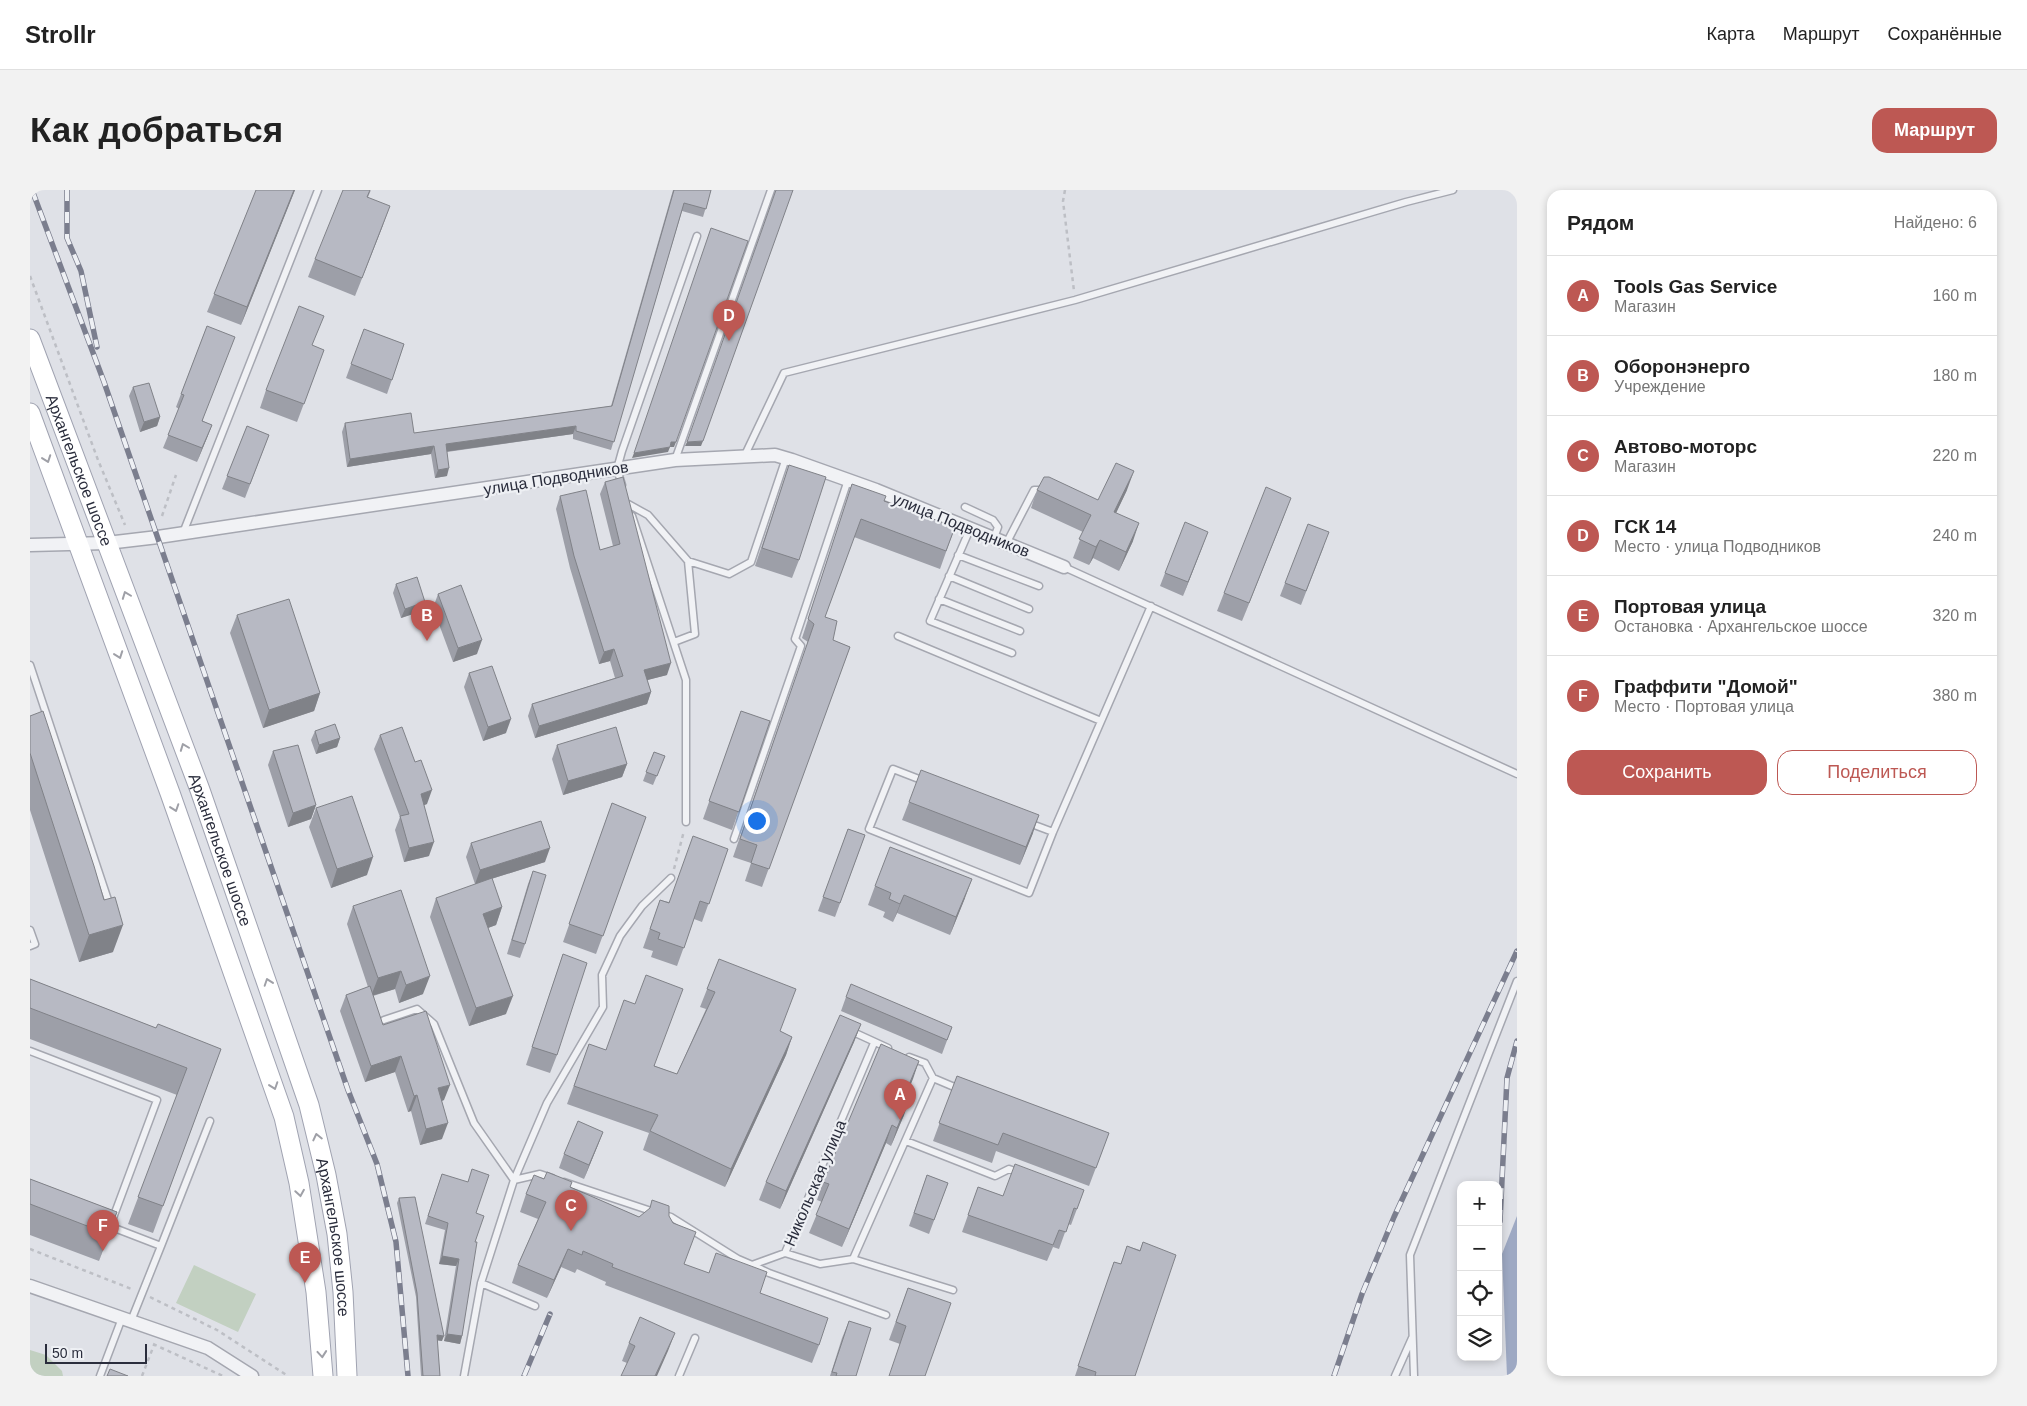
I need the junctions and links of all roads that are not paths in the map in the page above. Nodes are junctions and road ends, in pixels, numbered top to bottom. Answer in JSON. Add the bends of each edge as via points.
{"nodes":[{"id":1,"x":318,"y":190,"type":"edge"},
{"id":2,"x":771,"y":190,"type":"edge"},
{"id":3,"x":1453,"y":190,"type":"edge"},
{"id":4,"x":697,"y":236,"type":"dead end"},
{"id":5,"x":30,"y":339,"type":"edge"},
{"id":6,"x":30,"y":413,"type":"edge"},
{"id":7,"x":744,"y":457,"type":"junction"},
{"id":8,"x":786,"y":458,"type":"junction"},
{"id":9,"x":675,"y":460,"type":"junction"},
{"id":10,"x":617,"y":469,"type":"junction"},
{"id":11,"x":848,"y":480,"type":"junction"},
{"id":12,"x":1048,"y":490,"type":"edge"},
{"id":13,"x":628,"y":504,"type":"junction"},
{"id":14,"x":965,"y":507,"type":"dead end"},
{"id":15,"x":970,"y":529,"type":"junction"},
{"id":16,"x":183,"y":534,"type":"junction"},
{"id":17,"x":994,"y":538,"type":"junction"},
{"id":18,"x":107,"y":543,"type":"junction"},
{"id":19,"x":78,"y":544,"type":"junction"},
{"id":20,"x":1006,"y":544,"type":"junction"},
{"id":21,"x":30,"y":545,"type":"edge"},
{"id":22,"x":958,"y":554,"type":"junction"},
{"id":23,"x":688,"y":561,"type":"junction"},
{"id":24,"x":1064,"y":567,"type":"joint"},
{"id":25,"x":949,"y":576,"type":"junction"},
{"id":26,"x":1039,"y":586,"type":"dead end"},
{"id":27,"x":939,"y":599,"type":"junction"},
{"id":28,"x":1151,"y":606,"type":"junction"},
{"id":29,"x":1029,"y":609,"type":"dead end"},
{"id":30,"x":1020,"y":631,"type":"dead end"},
{"id":31,"x":898,"y":636,"type":"dead end"},
{"id":32,"x":674,"y":642,"type":"junction"},
{"id":33,"x":1012,"y":653,"type":"dead end"},
{"id":34,"x":30,"y":666,"type":"edge"},
{"id":35,"x":1101,"y":722,"type":"junction"},
{"id":36,"x":1517,"y":774,"type":"edge"},
{"id":37,"x":928,"y":783,"type":"edge"},
{"id":38,"x":1018,"y":818,"type":"edge"},
{"id":39,"x":686,"y":822,"type":"road end"},
{"id":40,"x":1053,"y":832,"type":"junction"},
{"id":41,"x":734,"y":839,"type":"dead end"},
{"id":42,"x":671,"y":878,"type":"road end"},
{"id":43,"x":108,"y":900,"type":"edge"},
{"id":44,"x":30,"y":930,"type":"edge"},
{"id":45,"x":30,"y":946,"type":"edge"},
{"id":46,"x":1517,"y":981,"type":"edge"},
{"id":47,"x":384,"y":1020,"type":"dead end"},
{"id":48,"x":851,"y":1031,"type":"edge"},
{"id":49,"x":874,"y":1043,"type":"junction"},
{"id":50,"x":891,"y":1050,"type":"edge"},
{"id":51,"x":30,"y":1051,"type":"edge"},
{"id":52,"x":900,"y":1053,"type":"edge"},
{"id":53,"x":933,"y":1078,"type":"junction"},
{"id":54,"x":970,"y":1093,"type":"edge"},
{"id":55,"x":210,"y":1121,"type":"dead end"},
{"id":56,"x":906,"y":1141,"type":"junction"},
{"id":57,"x":1026,"y":1176,"type":"edge"},
{"id":58,"x":514,"y":1180,"type":"junction"},
{"id":59,"x":101,"y":1222,"type":"edge"},
{"id":60,"x":109,"y":1226,"type":"junction"},
{"id":61,"x":160,"y":1246,"type":"junction"},
{"id":62,"x":785,"y":1252,"type":"junction"},
{"id":63,"x":853,"y":1259,"type":"junction"},
{"id":64,"x":752,"y":1265,"type":"junction"},
{"id":65,"x":481,"y":1283,"type":"junction"},
{"id":66,"x":30,"y":1286,"type":"edge"},
{"id":67,"x":953,"y":1290,"type":"dead end"},
{"id":68,"x":535,"y":1306,"type":"dead end"},
{"id":69,"x":886,"y":1315,"type":"dead end"},
{"id":70,"x":126,"y":1320,"type":"junction"},
{"id":71,"x":1413,"y":1337,"type":"junction"},
{"id":72,"x":695,"y":1338,"type":"dead end"},
{"id":73,"x":100,"y":1376,"type":"edge"},
{"id":74,"x":252,"y":1376,"type":"edge"},
{"id":75,"x":323,"y":1376,"type":"edge"},
{"id":76,"x":347,"y":1376,"type":"edge"},
{"id":77,"x":464,"y":1376,"type":"edge"},
{"id":78,"x":678,"y":1376,"type":"edge"},
{"id":79,"x":1395,"y":1376,"type":"edge"},
{"id":80,"x":1414,"y":1376,"type":"edge"}],
"edges":[{"from":1,"to":16,"type":"lane"},
{"from":2,"to":9,"type":"lane"},
{"from":3,"to":7,"type":"lane","via":[[1075,300],[784,373]]},
{"from":4,"to":10,"type":"lane"},
{"from":5,"to":18,"type":"main road","name":"Архангельское шоссе"},
{"from":6,"to":19,"type":"main road","name":"Архангельское шоссе","one_way":true},
{"from":7,"to":8,"type":"street","name":"улица Подводников","via":[[775,455]]},
{"from":7,"to":9,"type":"street","name":"улица Подводников"},
{"from":8,"to":11,"type":"street","name":"улица Подводников"},
{"from":8,"to":23,"type":"lane","via":[[751,562],[729,574]]},
{"from":9,"to":10,"type":"street","name":"улица Подводников"},
{"from":10,"to":13,"type":"lane"},
{"from":10,"to":16,"type":"street","name":"улица Подводников"},
{"from":11,"to":15,"type":"street","name":"улица Подводников"},
{"from":11,"to":41,"type":"lane","via":[[795,639],[801,646]]},
{"from":12,"to":20,"type":"lane","via":[[1034,490]]},
{"from":13,"to":23,"type":"lane","via":[[648,515]]},
{"from":13,"to":32,"type":"lane"},
{"from":14,"to":17,"type":"lane","via":[[993,520],[998,527]]},
{"from":15,"to":17,"type":"street","name":"улица Подводников"},
{"from":15,"to":22,"type":"lane"},
{"from":16,"to":18,"type":"street","name":"улица Подводников"},
{"from":17,"to":20,"type":"street","name":"улица Подводников"},
{"from":18,"to":19,"type":"street","name":"улица Подводников"},
{"from":76,"to":18,"type":"main road","name":"Архангельское шоссе","one_way":true,"via":[[336,1234],[309,1105],[200,790]]},
{"from":19,"to":21,"type":"street","name":"улица Подводников"},
{"from":19,"to":75,"type":"main road","name":"Архангельское шоссе","one_way":true,"via":[[167,784],[284,1117],[299,1183],[316,1292]]},
{"from":20,"to":24,"type":"street","name":"улица Подводников"},
{"from":22,"to":25,"type":"lane"},
{"from":22,"to":26,"type":"lane"},
{"from":23,"to":32,"type":"lane","via":[[695,634]]},
{"from":24,"to":28,"type":"lane"},
{"from":25,"to":27,"type":"lane"},
{"from":25,"to":29,"type":"lane"},
{"from":27,"to":30,"type":"lane"},
{"from":27,"to":33,"type":"lane","via":[[930,621]]},
{"from":28,"to":35,"type":"lane"},
{"from":28,"to":36,"type":"lane"},
{"from":31,"to":35,"type":"lane"},
{"from":32,"to":39,"type":"lane","via":[[686,680]]},
{"from":34,"to":43,"type":"lane"},
{"from":35,"to":40,"type":"lane"},
{"from":37,"to":40,"type":"lane","via":[[893,769],[869,829],[1029,893]]},
{"from":38,"to":40,"type":"lane"},
{"from":42,"to":58,"type":"lane","via":[[642,906],[620,936],[602,975],[603,1007],[547,1103]]},
{"from":44,"to":45,"type":"lane","via":[[35,944]]},
{"from":46,"to":71,"type":"lane","via":[[1410,1255]]},
{"from":47,"to":58,"type":"lane","via":[[417,1009],[434,1024],[474,1123]]},
{"from":48,"to":49,"type":"lane"},
{"from":49,"to":50,"type":"lane"},
{"from":49,"to":62,"type":"lane","name":"Никольская улица"},
{"from":51,"to":60,"type":"lane","via":[[157,1100]]},
{"from":52,"to":53,"type":"lane","via":[[926,1063]]},
{"from":53,"to":54,"type":"lane"},
{"from":53,"to":56,"type":"lane"},
{"from":55,"to":61,"type":"lane"},
{"from":56,"to":57,"type":"lane","via":[[995,1176],[1009,1169]]},
{"from":56,"to":63,"type":"lane"},
{"from":58,"to":64,"type":"lane","via":[[540,1174],[671,1217],[738,1260]]},
{"from":58,"to":65,"type":"lane"},
{"from":59,"to":60,"type":"lane"},
{"from":60,"to":61,"type":"lane"},
{"from":61,"to":70,"type":"lane","via":[[142,1293]]},
{"from":62,"to":63,"type":"lane","via":[[820,1264]]},
{"from":62,"to":64,"type":"lane","name":"Никольская улица"},
{"from":63,"to":67,"type":"lane"},
{"from":64,"to":69,"type":"lane"},
{"from":65,"to":68,"type":"lane"},
{"from":65,"to":77,"type":"lane"},
{"from":66,"to":70,"type":"street"},
{"from":70,"to":73,"type":"lane"},
{"from":70,"to":74,"type":"street","via":[[208,1348]]},
{"from":71,"to":79,"type":"lane"},
{"from":71,"to":80,"type":"lane"},
{"from":72,"to":78,"type":"lane"}]}
